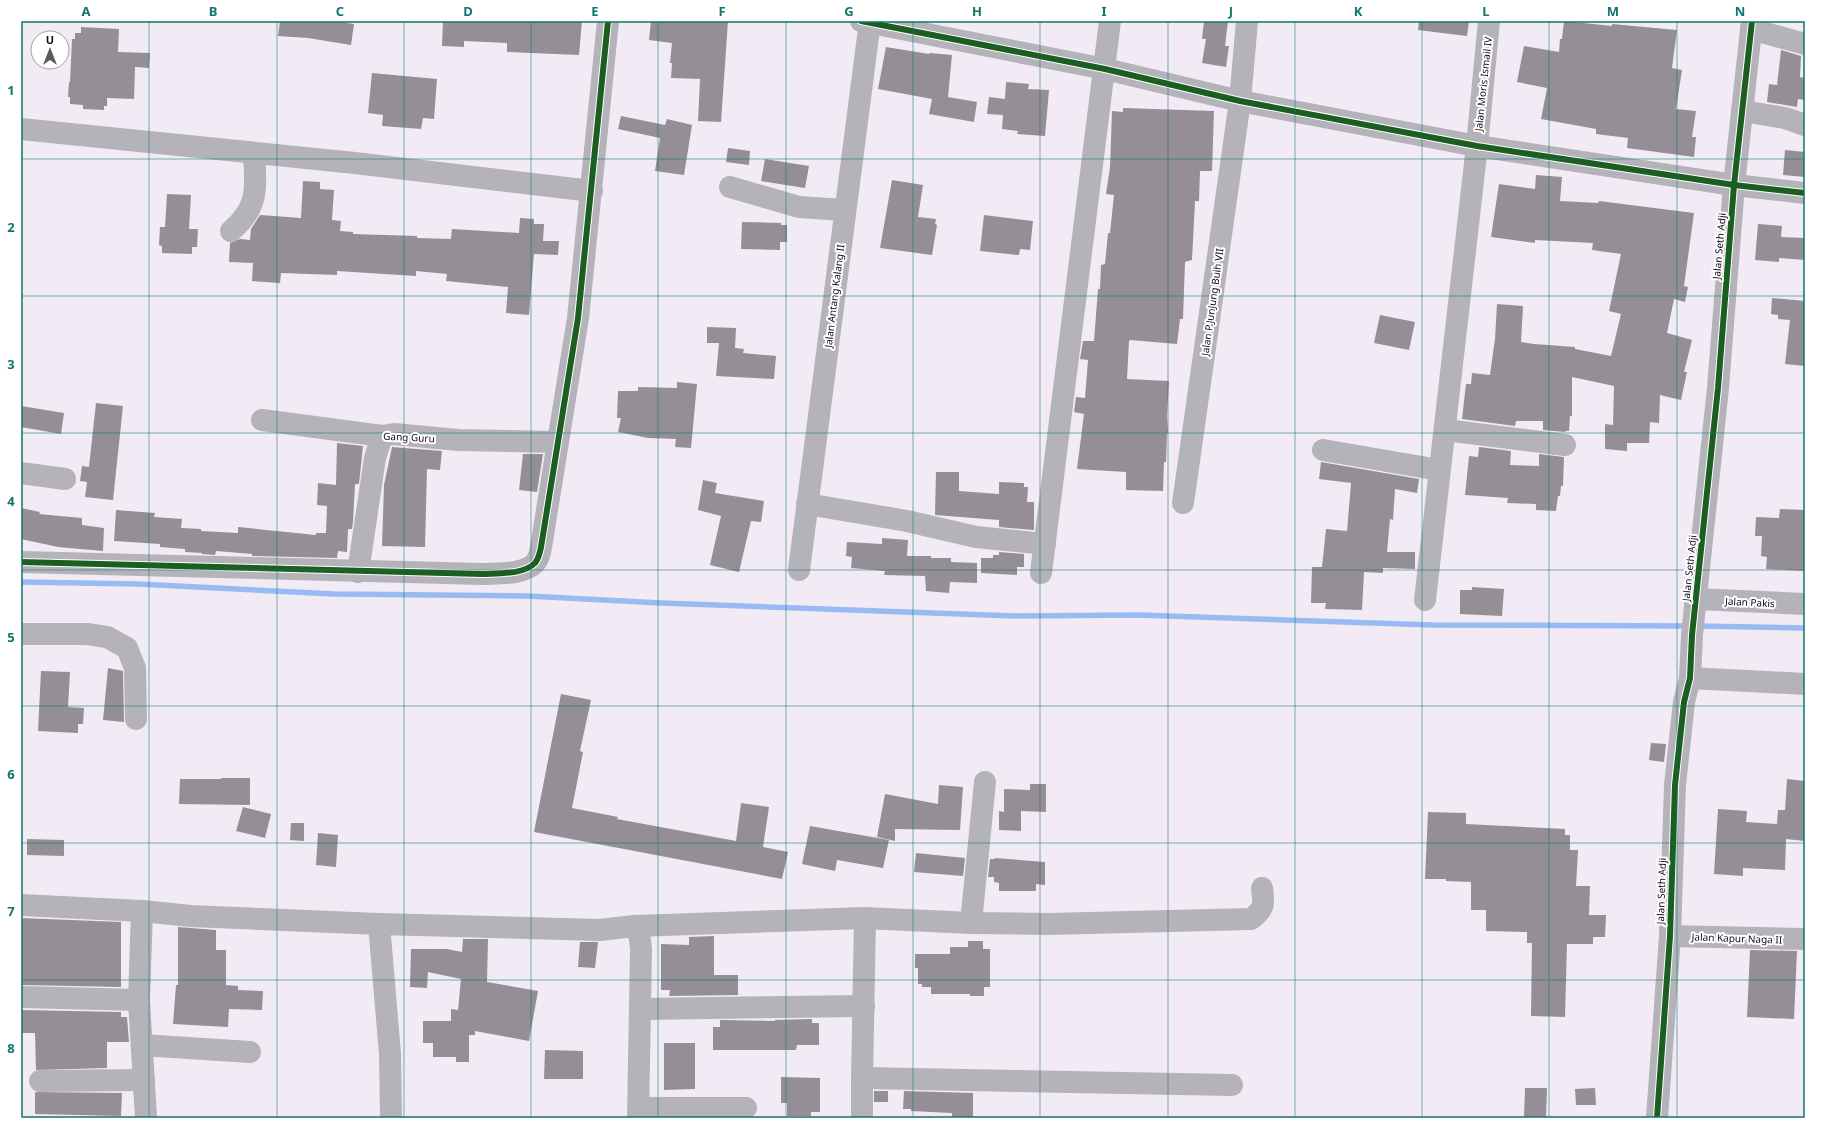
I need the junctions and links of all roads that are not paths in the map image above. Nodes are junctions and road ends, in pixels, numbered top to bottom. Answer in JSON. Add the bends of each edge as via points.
{"nodes":[{"id":1,"x":608,"y":21,"type":"edge"},
{"id":2,"x":1110,"y":21,"type":"edge"},
{"id":3,"x":1247,"y":21,"type":"edge"},
{"id":4,"x":1489,"y":21,"type":"edge"},
{"id":5,"x":867,"y":22,"type":"edge"},
{"id":6,"x":1751,"y":25,"type":"edge"},
{"id":7,"x":1805,"y":44,"type":"edge"},
{"id":8,"x":1105,"y":69,"type":"junction"},
{"id":9,"x":1240,"y":101,"type":"junction"},
{"id":10,"x":1742,"y":111,"type":"junction"},
{"id":11,"x":1805,"y":125,"type":"edge"},
{"id":12,"x":21,"y":129,"type":"edge"},
{"id":13,"x":1477,"y":146,"type":"junction"},
{"id":14,"x":254,"y":154,"type":"junction"},
{"id":15,"x":1734,"y":185,"type":"junction"},
{"id":16,"x":730,"y":187,"type":"dead end"},
{"id":17,"x":592,"y":191,"type":"junction"},
{"id":18,"x":1805,"y":193,"type":"edge"},
{"id":19,"x":844,"y":210,"type":"junction"},
{"id":20,"x":231,"y":231,"type":"dead end"},
{"id":21,"x":262,"y":420,"type":"dead end"},
{"id":22,"x":1445,"y":430,"type":"junction"},
{"id":23,"x":382,"y":436,"type":"junction"},
{"id":24,"x":557,"y":442,"type":"junction"},
{"id":25,"x":1565,"y":445,"type":"dead end"},
{"id":26,"x":1323,"y":450,"type":"dead end"},
{"id":27,"x":1439,"y":470,"type":"junction"},
{"id":28,"x":21,"y":473,"type":"edge"},
{"id":29,"x":65,"y":479,"type":"dead end"},
{"id":30,"x":1183,"y":503,"type":"dead end"},
{"id":31,"x":807,"y":504,"type":"junction"},
{"id":32,"x":1045,"y":544,"type":"junction"},
{"id":33,"x":21,"y":562,"type":"edge"},
{"id":34,"x":799,"y":570,"type":"dead end"},
{"id":35,"x":358,"y":572,"type":"junction"},
{"id":36,"x":1041,"y":572,"type":"dead end"},
{"id":37,"x":1425,"y":600,"type":"dead end"},
{"id":38,"x":1695,"y":603,"type":"junction"},
{"id":39,"x":1805,"y":604,"type":"edge"},
{"id":40,"x":21,"y":634,"type":"edge"},
{"id":41,"x":1690,"y":678,"type":"junction"},
{"id":42,"x":1805,"y":684,"type":"edge"},
{"id":43,"x":136,"y":719,"type":"dead end"},
{"id":44,"x":985,"y":782,"type":"dead end"},
{"id":45,"x":1262,"y":888,"type":"dead end"},
{"id":46,"x":21,"y":905,"type":"edge"},
{"id":47,"x":142,"y":911,"type":"junction"},
{"id":48,"x":865,"y":918,"type":"junction"},
{"id":49,"x":380,"y":924,"type":"junction"},
{"id":50,"x":970,"y":924,"type":"junction"},
{"id":51,"x":635,"y":926,"type":"junction"},
{"id":52,"x":1670,"y":936,"type":"junction"},
{"id":53,"x":1805,"y":940,"type":"edge"},
{"id":54,"x":21,"y":997,"type":"edge"},
{"id":55,"x":139,"y":1000,"type":"junction"},
{"id":56,"x":864,"y":1006,"type":"junction"},
{"id":57,"x":640,"y":1009,"type":"junction"},
{"id":58,"x":142,"y":1045,"type":"junction"},
{"id":59,"x":250,"y":1052,"type":"dead end"},
{"id":60,"x":862,"y":1078,"type":"junction"},
{"id":61,"x":144,"y":1080,"type":"junction"},
{"id":62,"x":40,"y":1081,"type":"dead end"},
{"id":63,"x":1232,"y":1085,"type":"dead end"},
{"id":64,"x":746,"y":1108,"type":"dead end"},
{"id":65,"x":638,"y":1113,"type":"edge"},
{"id":66,"x":146,"y":1118,"type":"edge"},
{"id":67,"x":391,"y":1118,"type":"edge"},
{"id":68,"x":862,"y":1118,"type":"edge"},
{"id":69,"x":1657,"y":1118,"type":"edge"}],
"edges":[{"from":1,"to":17,"type":"street"},
{"from":2,"to":8,"type":"street"},
{"from":3,"to":9,"type":"street","name":"Jalan P.JunJung Buih VII"},
{"from":4,"to":13,"type":"street","name":"Jalan Moris Ismail IV"},
{"from":5,"to":8,"type":"street"},
{"from":5,"to":19,"type":"street","name":"Jalan Antang Kalang II"},
{"from":6,"to":7,"type":"street"},
{"from":6,"to":10,"type":"street","name":"Jalan Seth Adji"},
{"from":8,"to":9,"type":"street"},
{"from":8,"to":32,"type":"street"},
{"from":9,"to":13,"type":"street"},
{"from":9,"to":30,"type":"street","name":"Jalan P.JunJung Buih VII"},
{"from":10,"to":11,"type":"street","via":[[1785,118]]},
{"from":10,"to":15,"type":"street","name":"Jalan Seth Adji"},
{"from":12,"to":14,"type":"street"},
{"from":13,"to":15,"type":"street"},
{"from":13,"to":22,"type":"street","name":"Jalan Moris Ismail IV"},
{"from":14,"to":17,"type":"street","via":[[355,163]]},
{"from":14,"to":20,"type":"street","via":[[254,202],[242,222]]},
{"from":15,"to":18,"type":"street"},
{"from":15,"to":38,"type":"street","name":"Jalan Seth Adji","via":[[1718,388]]},
{"from":16,"to":19,"type":"street","via":[[798,207]]},
{"from":17,"to":24,"type":"street","via":[[578,318]]},
{"from":19,"to":31,"type":"street","name":"Jalan Antang Kalang II"},
{"from":21,"to":23,"type":"street","name":"Gang Guru"},
{"from":22,"to":25,"type":"street"},
{"from":22,"to":27,"type":"street","name":"Jalan Moris Ismail IV"},
{"from":23,"to":24,"type":"street","name":"Gang Guru","via":[[394,434],[458,440]]},
{"from":23,"to":35,"type":"street","via":[[375,458]]},
{"from":24,"to":35,"type":"street","via":[[539,555],[535,563],[519,571],[482,574]]},
{"from":26,"to":27,"type":"street"},
{"from":27,"to":37,"type":"street","name":"Jalan Moris Ismail IV"},
{"from":28,"to":29,"type":"street"},
{"from":31,"to":32,"type":"street","via":[[907,521],[976,537]]},
{"from":31,"to":34,"type":"street","name":"Jalan Antang Kalang II"},
{"from":32,"to":36,"type":"street"},
{"from":33,"to":35,"type":"street"},
{"from":38,"to":39,"type":"street","name":"Jalan Pakis"},
{"from":38,"to":41,"type":"street","name":"Jalan Seth Adji"},
{"from":40,"to":43,"type":"street","via":[[87,634],[107,638],[127,648],[135,668]]},
{"from":41,"to":42,"type":"street"},
{"from":41,"to":52,"type":"street","name":"Jalan Seth Adji","via":[[1684,702],[1675,785]]},
{"from":44,"to":50,"type":"street"},
{"from":45,"to":50,"type":"street","via":[[1264,906],[1251,919]]},
{"from":46,"to":47,"type":"street"},
{"from":47,"to":49,"type":"street","via":[[191,916]]},
{"from":47,"to":55,"type":"street"},
{"from":48,"to":50,"type":"street"},
{"from":48,"to":51,"type":"street"},
{"from":48,"to":56,"type":"street"},
{"from":49,"to":51,"type":"street","via":[[598,930]]},
{"from":49,"to":67,"type":"street","via":[[390,1054]]},
{"from":51,"to":57,"type":"street","via":[[640,932]]},
{"from":52,"to":53,"type":"street","name":"Jalan Kapur Naga II"},
{"from":52,"to":69,"type":"street","name":"Jalan Seth Adji"},
{"from":54,"to":55,"type":"street"},
{"from":55,"to":58,"type":"street"},
{"from":56,"to":57,"type":"street"},
{"from":56,"to":60,"type":"street"},
{"from":57,"to":65,"type":"street"},
{"from":58,"to":59,"type":"street"},
{"from":58,"to":61,"type":"street"},
{"from":60,"to":63,"type":"street"},
{"from":60,"to":68,"type":"street"},
{"from":61,"to":62,"type":"street"},
{"from":61,"to":66,"type":"street"},
{"from":64,"to":65,"type":"street"}]}
